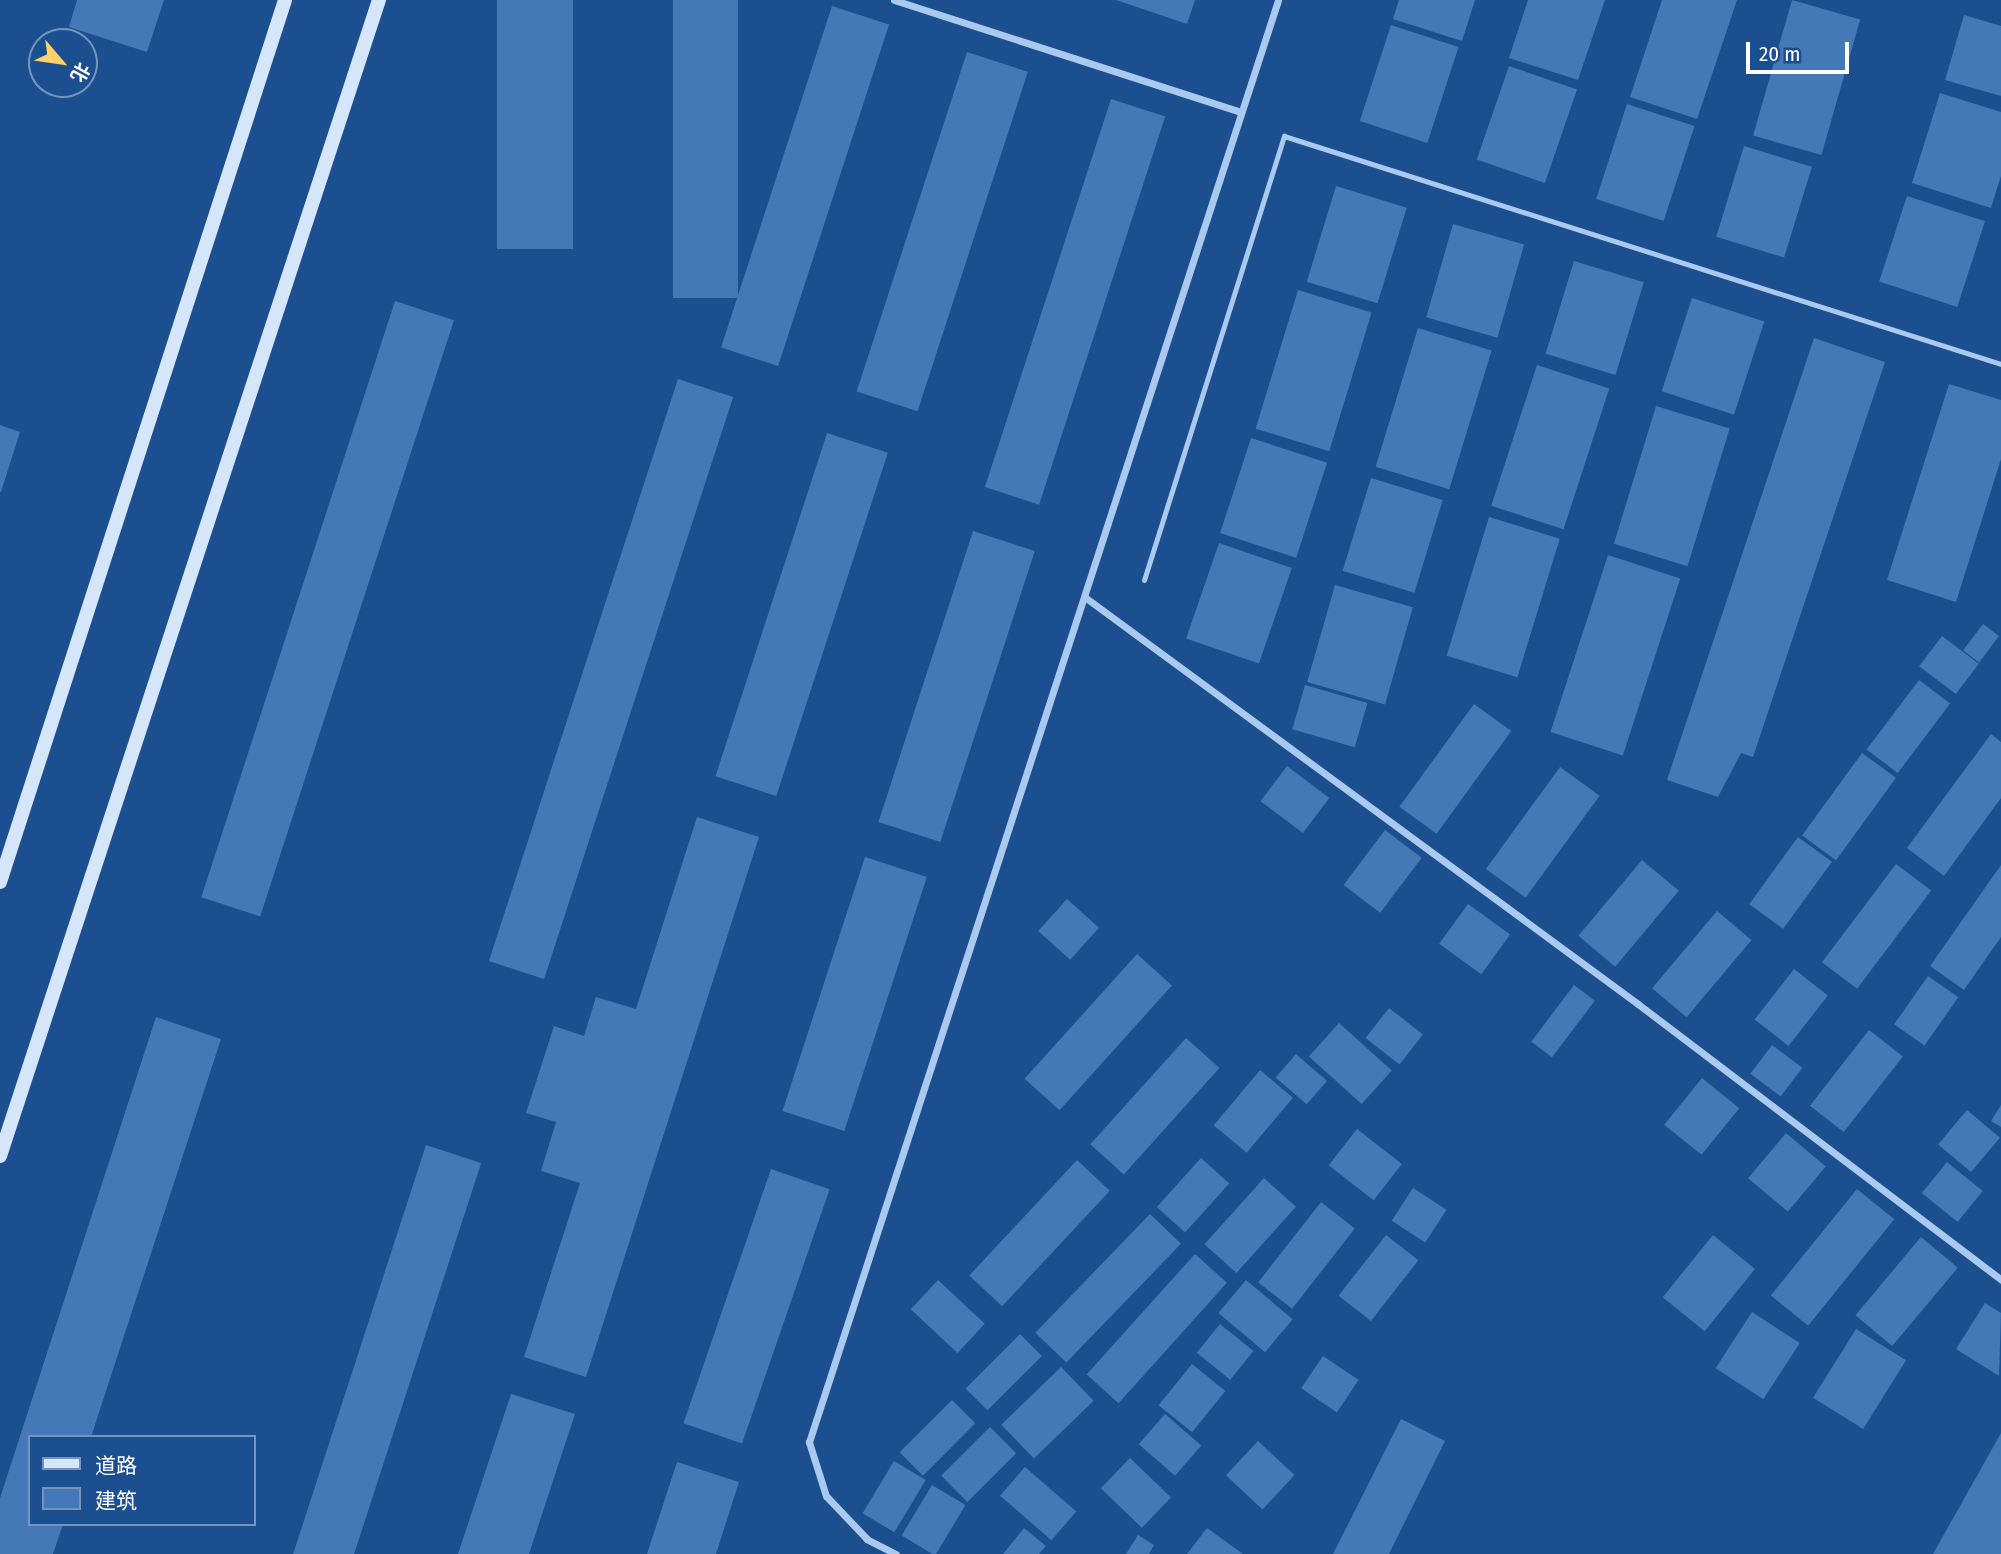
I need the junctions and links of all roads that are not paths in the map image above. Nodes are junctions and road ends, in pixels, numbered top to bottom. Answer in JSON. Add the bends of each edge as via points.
{"nodes":[{"id":1,"x":285,"y":0,"type":"edge"},
{"id":2,"x":379,"y":0,"type":"edge"},
{"id":3,"x":894,"y":0,"type":"edge"},
{"id":4,"x":1278,"y":0,"type":"edge"},
{"id":5,"x":1241,"y":112,"type":"junction"},
{"id":6,"x":2001,"y":363,"type":"edge"},
{"id":7,"x":1144,"y":580,"type":"dead end"},
{"id":8,"x":1086,"y":598,"type":"junction"},
{"id":9,"x":0,"y":882,"type":"edge"},
{"id":10,"x":0,"y":1156,"type":"edge"},
{"id":11,"x":2001,"y":1280,"type":"edge"},
{"id":12,"x":896,"y":1554,"type":"edge"}],
"edges":[{"from":1,"to":9,"type":"main road"},
{"from":2,"to":10,"type":"main road"},
{"from":3,"to":5,"type":"street"},
{"from":4,"to":5,"type":"street"},
{"from":5,"to":8,"type":"street"},
{"from":6,"to":7,"type":"lane","via":[[1284,136]]},
{"from":8,"to":11,"type":"street","via":[[1638,1004]]},
{"from":8,"to":12,"type":"street","via":[[809,1442],[825,1496],[867,1539]]}]}
